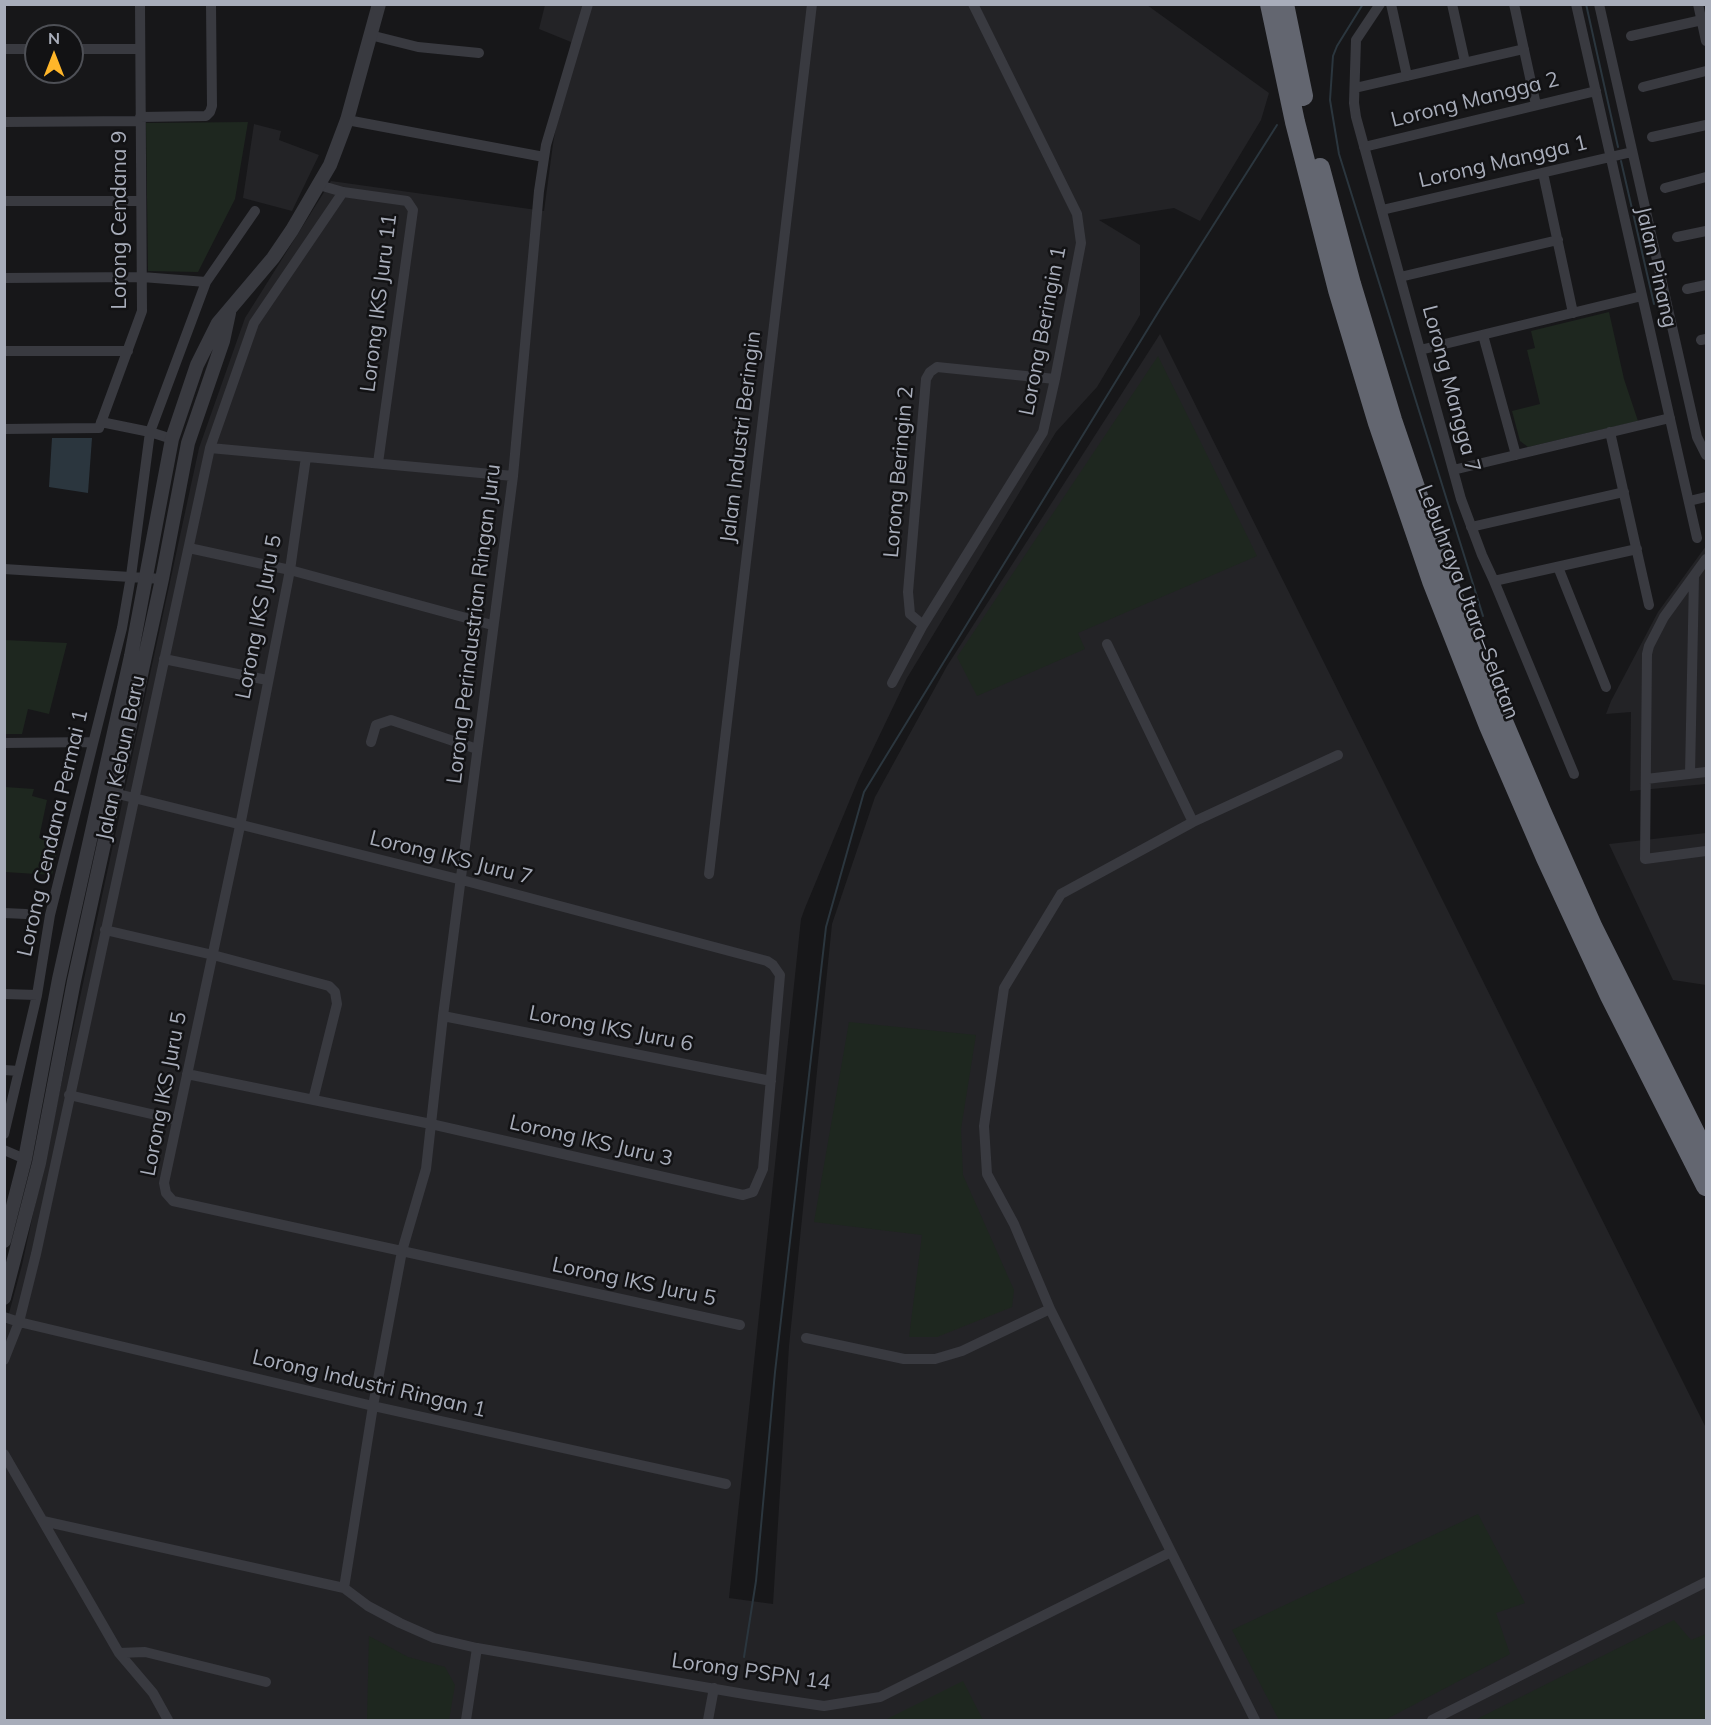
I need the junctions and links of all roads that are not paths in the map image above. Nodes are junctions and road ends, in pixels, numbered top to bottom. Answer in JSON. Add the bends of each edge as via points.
{"nodes":[{"id":1,"x":140,"y":4,"type":"edge"},
{"id":2,"x":211,"y":4,"type":"edge"},
{"id":3,"x":379,"y":4,"type":"edge"},
{"id":4,"x":588,"y":4,"type":"edge"},
{"id":5,"x":812,"y":4,"type":"edge"},
{"id":6,"x":973,"y":4,"type":"edge"},
{"id":7,"x":1270,"y":4,"type":"edge"},
{"id":8,"x":1284,"y":4,"type":"edge"},
{"id":9,"x":1380,"y":4,"type":"edge"},
{"id":10,"x":1391,"y":4,"type":"edge"},
{"id":11,"x":1452,"y":4,"type":"edge"},
{"id":12,"x":1514,"y":4,"type":"edge"},
{"id":13,"x":1576,"y":4,"type":"edge"},
{"id":14,"x":1599,"y":4,"type":"edge"},
{"id":15,"x":1698,"y":4,"type":"edge"},
{"id":16,"x":1702,"y":20,"type":"junction"},
{"id":17,"x":370,"y":35,"type":"junction"},
{"id":18,"x":1631,"y":36,"type":"dead end"},
{"id":19,"x":1707,"y":41,"type":"edge"},
{"id":20,"x":4,"y":49,"type":"edge"},
{"id":21,"x":24,"y":49,"type":"edge"},
{"id":22,"x":84,"y":49,"type":"edge"},
{"id":23,"x":1524,"y":49,"type":"junction"},
{"id":24,"x":139,"y":50,"type":"junction"},
{"id":25,"x":479,"y":53,"type":"dead end"},
{"id":26,"x":1465,"y":62,"type":"junction"},
{"id":27,"x":1707,"y":71,"type":"edge"},
{"id":28,"x":1407,"y":76,"type":"junction"},
{"id":29,"x":1643,"y":87,"type":"dead end"},
{"id":30,"x":1355,"y":88,"type":"junction"},
{"id":31,"x":1596,"y":91,"type":"junction"},
{"id":32,"x":1536,"y":105,"type":"junction"},
{"id":33,"x":139,"y":119,"type":"junction"},
{"id":34,"x":347,"y":120,"type":"junction"},
{"id":35,"x":4,"y":122,"type":"edge"},
{"id":36,"x":1707,"y":124,"type":"edge"},
{"id":37,"x":1652,"y":137,"type":"dead end"},
{"id":38,"x":1364,"y":147,"type":"junction"},
{"id":39,"x":1632,"y":152,"type":"junction"},
{"id":40,"x":544,"y":157,"type":"junction"},
{"id":41,"x":1611,"y":157,"type":"junction"},
{"id":42,"x":1543,"y":173,"type":"junction"},
{"id":43,"x":1707,"y":177,"type":"edge"},
{"id":44,"x":319,"y":184,"type":"junction"},
{"id":45,"x":1665,"y":188,"type":"dead end"},
{"id":46,"x":343,"y":192,"type":"junction"},
{"id":47,"x":4,"y":201,"type":"edge"},
{"id":48,"x":141,"y":201,"type":"junction"},
{"id":49,"x":1382,"y":210,"type":"junction"},
{"id":50,"x":255,"y":211,"type":"dead end"},
{"id":51,"x":1707,"y":231,"type":"edge"},
{"id":52,"x":1677,"y":237,"type":"dead end"},
{"id":53,"x":1557,"y":240,"type":"junction"},
{"id":54,"x":142,"y":277,"type":"junction"},
{"id":55,"x":1400,"y":277,"type":"junction"},
{"id":56,"x":4,"y":278,"type":"edge"},
{"id":57,"x":206,"y":282,"type":"junction"},
{"id":58,"x":1707,"y":285,"type":"edge"},
{"id":59,"x":1688,"y":289,"type":"dead end"},
{"id":60,"x":1642,"y":296,"type":"junction"},
{"id":61,"x":230,"y":310,"type":"junction"},
{"id":62,"x":1574,"y":313,"type":"junction"},
{"id":63,"x":1483,"y":334,"type":"junction"},
{"id":64,"x":1420,"y":350,"type":"junction"},
{"id":65,"x":4,"y":351,"type":"edge"},
{"id":66,"x":128,"y":351,"type":"junction"},
{"id":67,"x":1055,"y":379,"type":"junction"},
{"id":68,"x":1670,"y":418,"type":"junction"},
{"id":69,"x":100,"y":425,"type":"junction"},
{"id":70,"x":4,"y":429,"type":"edge"},
{"id":71,"x":150,"y":432,"type":"junction"},
{"id":72,"x":1610,"y":432,"type":"junction"},
{"id":73,"x":172,"y":439,"type":"junction"},
{"id":74,"x":210,"y":448,"type":"junction"},
{"id":75,"x":1706,"y":453,"type":"edge"},
{"id":76,"x":1516,"y":455,"type":"junction"},
{"id":77,"x":306,"y":457,"type":"junction"},
{"id":78,"x":378,"y":463,"type":"junction"},
{"id":79,"x":1453,"y":470,"type":"junction"},
{"id":80,"x":513,"y":476,"type":"junction"},
{"id":81,"x":1624,"y":492,"type":"junction"},
{"id":82,"x":1707,"y":497,"type":"edge"},
{"id":83,"x":1689,"y":501,"type":"junction"},
{"id":84,"x":1471,"y":527,"type":"junction"},
{"id":85,"x":1698,"y":538,"type":"dead end"},
{"id":86,"x":189,"y":548,"type":"junction"},
{"id":87,"x":1637,"y":549,"type":"junction"},
{"id":88,"x":1707,"y":559,"type":"edge"},
{"id":89,"x":1557,"y":567,"type":"junction"},
{"id":90,"x":4,"y":569,"type":"edge"},
{"id":91,"x":290,"y":570,"type":"junction"},
{"id":92,"x":131,"y":576,"type":"junction"},
{"id":93,"x":1694,"y":576,"type":"junction"},
{"id":94,"x":147,"y":577,"type":"junction"},
{"id":95,"x":162,"y":579,"type":"junction"},
{"id":96,"x":1494,"y":581,"type":"junction"},
{"id":97,"x":1649,"y":605,"type":"dead end"},
{"id":98,"x":492,"y":625,"type":"junction"},
{"id":99,"x":923,"y":625,"type":"junction"},
{"id":100,"x":1107,"y":644,"type":"dead end"},
{"id":101,"x":164,"y":658,"type":"junction"},
{"id":102,"x":267,"y":680,"type":"junction"},
{"id":103,"x":892,"y":683,"type":"dead end"},
{"id":104,"x":1606,"y":687,"type":"dead end"},
{"id":105,"x":93,"y":742,"type":"junction"},
{"id":106,"x":371,"y":742,"type":"dead end"},
{"id":107,"x":4,"y":743,"type":"edge"},
{"id":108,"x":477,"y":749,"type":"junction"},
{"id":109,"x":1338,"y":755,"type":"dead end"},
{"id":110,"x":1707,"y":772,"type":"edge"},
{"id":111,"x":1574,"y":774,"type":"dead end"},
{"id":112,"x":1690,"y":774,"type":"junction"},
{"id":113,"x":1646,"y":779,"type":"junction"},
{"id":114,"x":107,"y":792,"type":"junction"},
{"id":115,"x":134,"y":799,"type":"junction"},
{"id":116,"x":77,"y":812,"type":"junction"},
{"id":117,"x":95,"y":817,"type":"junction"},
{"id":118,"x":1193,"y":822,"type":"junction"},
{"id":119,"x":240,"y":826,"type":"junction"},
{"id":120,"x":1707,"y":851,"type":"edge"},
{"id":121,"x":709,"y":874,"type":"dead end"},
{"id":122,"x":462,"y":880,"type":"junction"},
{"id":123,"x":4,"y":913,"type":"edge"},
{"id":124,"x":26,"y":914,"type":"dead end"},
{"id":125,"x":105,"y":930,"type":"junction"},
{"id":126,"x":213,"y":955,"type":"junction"},
{"id":127,"x":4,"y":994,"type":"edge"},
{"id":128,"x":37,"y":995,"type":"junction"},
{"id":129,"x":443,"y":1016,"type":"junction"},
{"id":130,"x":4,"y":1070,"type":"edge"},
{"id":131,"x":19,"y":1071,"type":"junction"},
{"id":132,"x":187,"y":1074,"type":"junction"},
{"id":133,"x":771,"y":1081,"type":"junction"},
{"id":134,"x":69,"y":1095,"type":"junction"},
{"id":135,"x":313,"y":1100,"type":"junction"},
{"id":136,"x":177,"y":1120,"type":"junction"},
{"id":137,"x":431,"y":1124,"type":"junction"},
{"id":138,"x":4,"y":1134,"type":"edge"},
{"id":139,"x":4,"y":1150,"type":"edge"},
{"id":140,"x":1707,"y":1155,"type":"edge"},
{"id":141,"x":24,"y":1158,"type":"junction"},
{"id":142,"x":1707,"y":1186,"type":"edge"},
{"id":143,"x":4,"y":1241,"type":"edge"},
{"id":144,"x":17,"y":1250,"type":"junction"},
{"id":145,"x":402,"y":1251,"type":"junction"},
{"id":146,"x":36,"y":1254,"type":"junction"},
{"id":147,"x":4,"y":1298,"type":"edge"},
{"id":148,"x":1050,"y":1309,"type":"junction"},
{"id":149,"x":4,"y":1317,"type":"edge"},
{"id":150,"x":19,"y":1322,"type":"junction"},
{"id":151,"x":740,"y":1325,"type":"dead end"},
{"id":152,"x":806,"y":1338,"type":"dead end"},
{"id":153,"x":4,"y":1360,"type":"edge"},
{"id":154,"x":373,"y":1406,"type":"junction"},
{"id":155,"x":4,"y":1454,"type":"edge"},
{"id":156,"x":726,"y":1484,"type":"dead end"},
{"id":157,"x":43,"y":1521,"type":"junction"},
{"id":158,"x":1171,"y":1552,"type":"junction"},
{"id":159,"x":1707,"y":1582,"type":"edge"},
{"id":160,"x":344,"y":1588,"type":"junction"},
{"id":161,"x":477,"y":1648,"type":"junction"},
{"id":162,"x":119,"y":1653,"type":"junction"},
{"id":163,"x":266,"y":1682,"type":"dead end"},
{"id":164,"x":714,"y":1688,"type":"junction"},
{"id":165,"x":168,"y":1720,"type":"edge"},
{"id":166,"x":466,"y":1720,"type":"edge"},
{"id":167,"x":708,"y":1720,"type":"edge"},
{"id":168,"x":1255,"y":1720,"type":"edge"},
{"id":169,"x":1432,"y":1720,"type":"edge"}],
"edges":[{"from":1,"to":24,"type":"street","name":"Lorong Cendana 9"},
{"from":2,"to":33,"type":"street","via":[[210,112],[206,116]]},
{"from":3,"to":17,"type":"street","name":"Jalan Kebun Baru"},
{"from":4,"to":40,"type":"street","name":"Lorong Perindustrian Ringan Juru"},
{"from":5,"to":121,"type":"street","name":"Jalan Industri Beringin"},
{"from":6,"to":67,"type":"street","name":"Lorong Beringin 1","via":[[1077,214],[1081,243]]},
{"from":7,"to":142,"type":"highway","name":"Lebuhraya Utara–Selatan","via":[[1338,290],[1432,581],[1551,868],[1610,996]]},
{"from":8,"to":140,"type":"highway","name":"Lebuhraya Utara–Selatan","via":[[1314,143],[1351,284],[1438,555],[1496,707],[1556,845],[1617,978]]},
{"from":9,"to":30,"type":"street","name":"Lorong Mangga 7","via":[[1356,40]]},
{"from":10,"to":28,"type":"street"},
{"from":11,"to":26,"type":"street"},
{"from":12,"to":23,"type":"street"},
{"from":13,"to":31,"type":"street","name":"Jalan Pinang"},
{"from":14,"to":39,"type":"street","name":"Jalan Pinang"},
{"from":15,"to":16,"type":"street"},
{"from":16,"to":18,"type":"street"},
{"from":16,"to":19,"type":"street"},
{"from":17,"to":25,"type":"street","via":[[418,47]]},
{"from":17,"to":34,"type":"street","name":"Jalan Kebun Baru"},
{"from":20,"to":21,"type":"street"},
{"from":22,"to":24,"type":"street"},
{"from":23,"to":26,"type":"street"},
{"from":23,"to":32,"type":"street"},
{"from":24,"to":33,"type":"street","name":"Lorong Cendana 9"},
{"from":26,"to":28,"type":"street"},
{"from":27,"to":29,"type":"street"},
{"from":28,"to":30,"type":"street"},
{"from":30,"to":38,"type":"street","name":"Lorong Mangga 7","via":[[1356,117]]},
{"from":31,"to":32,"type":"street","name":"Lorong Mangga 2"},
{"from":31,"to":41,"type":"street","name":"Jalan Pinang"},
{"from":32,"to":38,"type":"street","name":"Lorong Mangga 2"},
{"from":33,"to":35,"type":"street"},
{"from":33,"to":48,"type":"street","name":"Lorong Cendana 9"},
{"from":34,"to":40,"type":"street"},
{"from":34,"to":44,"type":"street","name":"Jalan Kebun Baru"},
{"from":36,"to":37,"type":"street"},
{"from":38,"to":49,"type":"street","name":"Lorong Mangga 7"},
{"from":39,"to":41,"type":"street","name":"Lorong Mangga 1"},
{"from":39,"to":75,"type":"street","name":"Jalan Pinang","via":[[1697,437]]},
{"from":40,"to":80,"type":"street","name":"Lorong Perindustrian Ringan Juru"},
{"from":41,"to":42,"type":"street","name":"Lorong Mangga 1"},
{"from":41,"to":60,"type":"street","name":"Jalan Pinang"},
{"from":42,"to":49,"type":"street","name":"Lorong Mangga 1"},
{"from":42,"to":53,"type":"street"},
{"from":43,"to":45,"type":"street"},
{"from":44,"to":46,"type":"street","name":"Lorong IKS Juru 11"},
{"from":44,"to":61,"type":"street","name":"Jalan Kebun Baru","via":[[273,258]]},
{"from":46,"to":74,"type":"street","name":"Jalan Kebun Baru","via":[[254,323]]},
{"from":46,"to":78,"type":"street","name":"Lorong IKS Juru 11","via":[[407,201],[412,210]]},
{"from":47,"to":48,"type":"street"},
{"from":48,"to":54,"type":"street","name":"Lorong Cendana 9"},
{"from":49,"to":55,"type":"street","name":"Lorong Mangga 7"},
{"from":50,"to":57,"type":"street","name":"Lorong Cendana Permai 1"},
{"from":51,"to":52,"type":"street"},
{"from":53,"to":55,"type":"street"},
{"from":53,"to":62,"type":"street"},
{"from":54,"to":56,"type":"street"},
{"from":54,"to":57,"type":"street"},
{"from":54,"to":66,"type":"street","name":"Lorong Cendana 9","via":[[142,311]]},
{"from":55,"to":64,"type":"street","name":"Lorong Mangga 7"},
{"from":57,"to":71,"type":"street","name":"Lorong Cendana Permai 1"},
{"from":58,"to":59,"type":"street"},
{"from":60,"to":62,"type":"street"},
{"from":60,"to":68,"type":"street","name":"Jalan Pinang"},
{"from":61,"to":73,"type":"street","name":"Jalan Kebun Baru","via":[[218,323],[197,364]]},
{"from":61,"to":95,"type":"street","name":"Jalan Kebun Baru","via":[[188,443]]},
{"from":62,"to":63,"type":"street"},
{"from":63,"to":64,"type":"street"},
{"from":63,"to":76,"type":"street"},
{"from":64,"to":79,"type":"street","name":"Lorong Mangga 7"},
{"from":65,"to":66,"type":"street"},
{"from":66,"to":69,"type":"street","name":"Lorong Cendana 9"},
{"from":67,"to":99,"type":"street","name":"Lorong Beringin 1","via":[[1043,432]]},
{"from":67,"to":99,"type":"street","name":"Lorong Beringin 2","via":[[938,367],[926,379],[908,592],[910,614]]},
{"from":68,"to":72,"type":"street"},
{"from":68,"to":83,"type":"street","name":"Jalan Pinang"},
{"from":69,"to":70,"type":"street"},
{"from":69,"to":71,"type":"street"},
{"from":71,"to":73,"type":"street"},
{"from":71,"to":92,"type":"street","name":"Lorong Cendana Permai 1"},
{"from":72,"to":76,"type":"street"},
{"from":72,"to":81,"type":"street"},
{"from":73,"to":94,"type":"street","name":"Jalan Kebun Baru"},
{"from":74,"to":77,"type":"street"},
{"from":74,"to":86,"type":"street","name":"Jalan Kebun Baru"},
{"from":76,"to":79,"type":"street"},
{"from":77,"to":78,"type":"street"},
{"from":77,"to":91,"type":"street","name":"Lorong IKS Juru 5"},
{"from":78,"to":80,"type":"street"},
{"from":79,"to":84,"type":"street","name":"Lorong Mangga 7"},
{"from":80,"to":98,"type":"street","name":"Lorong Perindustrian Ringan Juru"},
{"from":81,"to":84,"type":"street"},
{"from":81,"to":87,"type":"street"},
{"from":82,"to":83,"type":"street"},
{"from":83,"to":85,"type":"street","name":"Jalan Pinang"},
{"from":84,"to":96,"type":"street","name":"Lorong Mangga 7"},
{"from":86,"to":91,"type":"street"},
{"from":86,"to":101,"type":"street","name":"Jalan Kebun Baru"},
{"from":87,"to":89,"type":"street"},
{"from":87,"to":97,"type":"street"},
{"from":88,"to":93,"type":"street"},
{"from":89,"to":96,"type":"street"},
{"from":89,"to":104,"type":"street"},
{"from":90,"to":92,"type":"street"},
{"from":91,"to":98,"type":"street"},
{"from":91,"to":102,"type":"street","name":"Lorong IKS Juru 5"},
{"from":92,"to":94,"type":"street"},
{"from":92,"to":105,"type":"street","name":"Lorong Cendana Permai 1"},
{"from":93,"to":112,"type":"street"},
{"from":93,"to":113,"type":"street","via":[[1664,617],[1647,654]]},
{"from":94,"to":95,"type":"street"},
{"from":94,"to":114,"type":"street","name":"Jalan Kebun Baru"},
{"from":95,"to":114,"type":"street","name":"Jalan Kebun Baru"},
{"from":96,"to":111,"type":"street","name":"Lorong Mangga 7"},
{"from":98,"to":108,"type":"street","name":"Lorong Perindustrian Ringan Juru"},
{"from":99,"to":103,"type":"street","name":"Lorong Beringin 1"},
{"from":100,"to":118,"type":"street"},
{"from":101,"to":102,"type":"street"},
{"from":101,"to":115,"type":"street","name":"Jalan Kebun Baru"},
{"from":102,"to":119,"type":"street","name":"Lorong IKS Juru 5"},
{"from":105,"to":107,"type":"street"},
{"from":105,"to":116,"type":"street","name":"Lorong Cendana Permai 1"},
{"from":106,"to":108,"type":"street","via":[[376,725],[391,720]]},
{"from":108,"to":122,"type":"street","name":"Lorong Perindustrian Ringan Juru"},
{"from":109,"to":118,"type":"street"},
{"from":110,"to":112,"type":"street"},
{"from":112,"to":113,"type":"street"},
{"from":113,"to":120,"type":"street","via":[[1645,859]]},
{"from":114,"to":115,"type":"street","name":"Lorong IKS Juru 7"},
{"from":114,"to":117,"type":"street","name":"Jalan Kebun Baru"},
{"from":114,"to":144,"type":"street","name":"Jalan Kebun Baru","via":[[39,1163]]},
{"from":115,"to":119,"type":"street","name":"Lorong IKS Juru 7"},
{"from":115,"to":125,"type":"street","name":"Jalan Kebun Baru"},
{"from":116,"to":117,"type":"street"},
{"from":116,"to":128,"type":"street","name":"Lorong Cendana Permai 1","via":[[50,915]]},
{"from":117,"to":141,"type":"street","name":"Jalan Kebun Baru"},
{"from":118,"to":148,"type":"street","via":[[1061,894],[1004,988],[984,1126],[987,1174],[1014,1224]]},
{"from":119,"to":122,"type":"street","name":"Lorong IKS Juru 7"},
{"from":119,"to":126,"type":"street","name":"Lorong IKS Juru 5"},
{"from":122,"to":129,"type":"street","name":"Lorong Perindustrian Ringan Juru"},
{"from":122,"to":133,"type":"street","name":"Lorong IKS Juru 7","via":[[767,961],[781,981]]},
{"from":123,"to":124,"type":"street"},
{"from":125,"to":126,"type":"street"},
{"from":125,"to":134,"type":"street","name":"Jalan Kebun Baru"},
{"from":126,"to":132,"type":"street","name":"Lorong IKS Juru 5"},
{"from":126,"to":135,"type":"street","via":[[329,986],[335,992],[337,1004]]},
{"from":127,"to":128,"type":"street"},
{"from":128,"to":131,"type":"street","name":"Lorong Cendana Permai 1"},
{"from":129,"to":133,"type":"street","name":"Lorong IKS Juru 6"},
{"from":129,"to":137,"type":"street","name":"Lorong Perindustrian Ringan Juru"},
{"from":130,"to":131,"type":"street"},
{"from":131,"to":138,"type":"street","name":"Lorong Cendana Permai 1"},
{"from":132,"to":135,"type":"street","name":"Lorong IKS Juru 3"},
{"from":132,"to":136,"type":"street","name":"Lorong IKS Juru 5"},
{"from":133,"to":137,"type":"street","name":"Lorong IKS Juru 3","via":[[762,1169],[753,1192],[742,1195]]},
{"from":134,"to":136,"type":"street"},
{"from":134,"to":146,"type":"street","name":"Jalan Kebun Baru"},
{"from":135,"to":137,"type":"street","name":"Lorong IKS Juru 3"},
{"from":136,"to":145,"type":"street","name":"Lorong IKS Juru 5","via":[[164,1183],[173,1202]]},
{"from":137,"to":145,"type":"street","name":"Lorong Perindustrian Ringan Juru","via":[[426,1168]]},
{"from":139,"to":141,"type":"street"},
{"from":141,"to":143,"type":"street","name":"Jalan Kebun Baru"},
{"from":144,"to":146,"type":"street"},
{"from":144,"to":147,"type":"street","name":"Jalan Kebun Baru"},
{"from":145,"to":151,"type":"street","name":"Lorong IKS Juru 5"},
{"from":145,"to":154,"type":"street","name":"Lorong Perindustrian Ringan Juru"},
{"from":146,"to":150,"type":"street","name":"Jalan Kebun Baru"},
{"from":148,"to":152,"type":"street","via":[[962,1351],[935,1359],[904,1359]]},
{"from":148,"to":158,"type":"street"},
{"from":149,"to":150,"type":"street","name":"Lorong Industri Ringan 1"},
{"from":150,"to":153,"type":"street","name":"Jalan Kebun Baru"},
{"from":150,"to":154,"type":"street","name":"Lorong Industri Ringan 1"},
{"from":154,"to":156,"type":"street","name":"Lorong Industri Ringan 1"},
{"from":154,"to":160,"type":"street","name":"Lorong Perindustrian Ringan Juru"},
{"from":155,"to":157,"type":"street"},
{"from":157,"to":160,"type":"street"},
{"from":157,"to":162,"type":"street"},
{"from":158,"to":164,"type":"street","name":"Lorong PSPN 14","via":[[880,1697],[824,1706]]},
{"from":158,"to":168,"type":"street"},
{"from":159,"to":169,"type":"street"},
{"from":160,"to":161,"type":"street","name":"Lorong PSPN 14","via":[[368,1606],[409,1627],[434,1638]]},
{"from":161,"to":164,"type":"street","name":"Lorong PSPN 14"},
{"from":161,"to":166,"type":"street"},
{"from":162,"to":163,"type":"street","via":[[145,1652]]},
{"from":162,"to":165,"type":"street","via":[[153,1693]]},
{"from":164,"to":167,"type":"street"}]}
